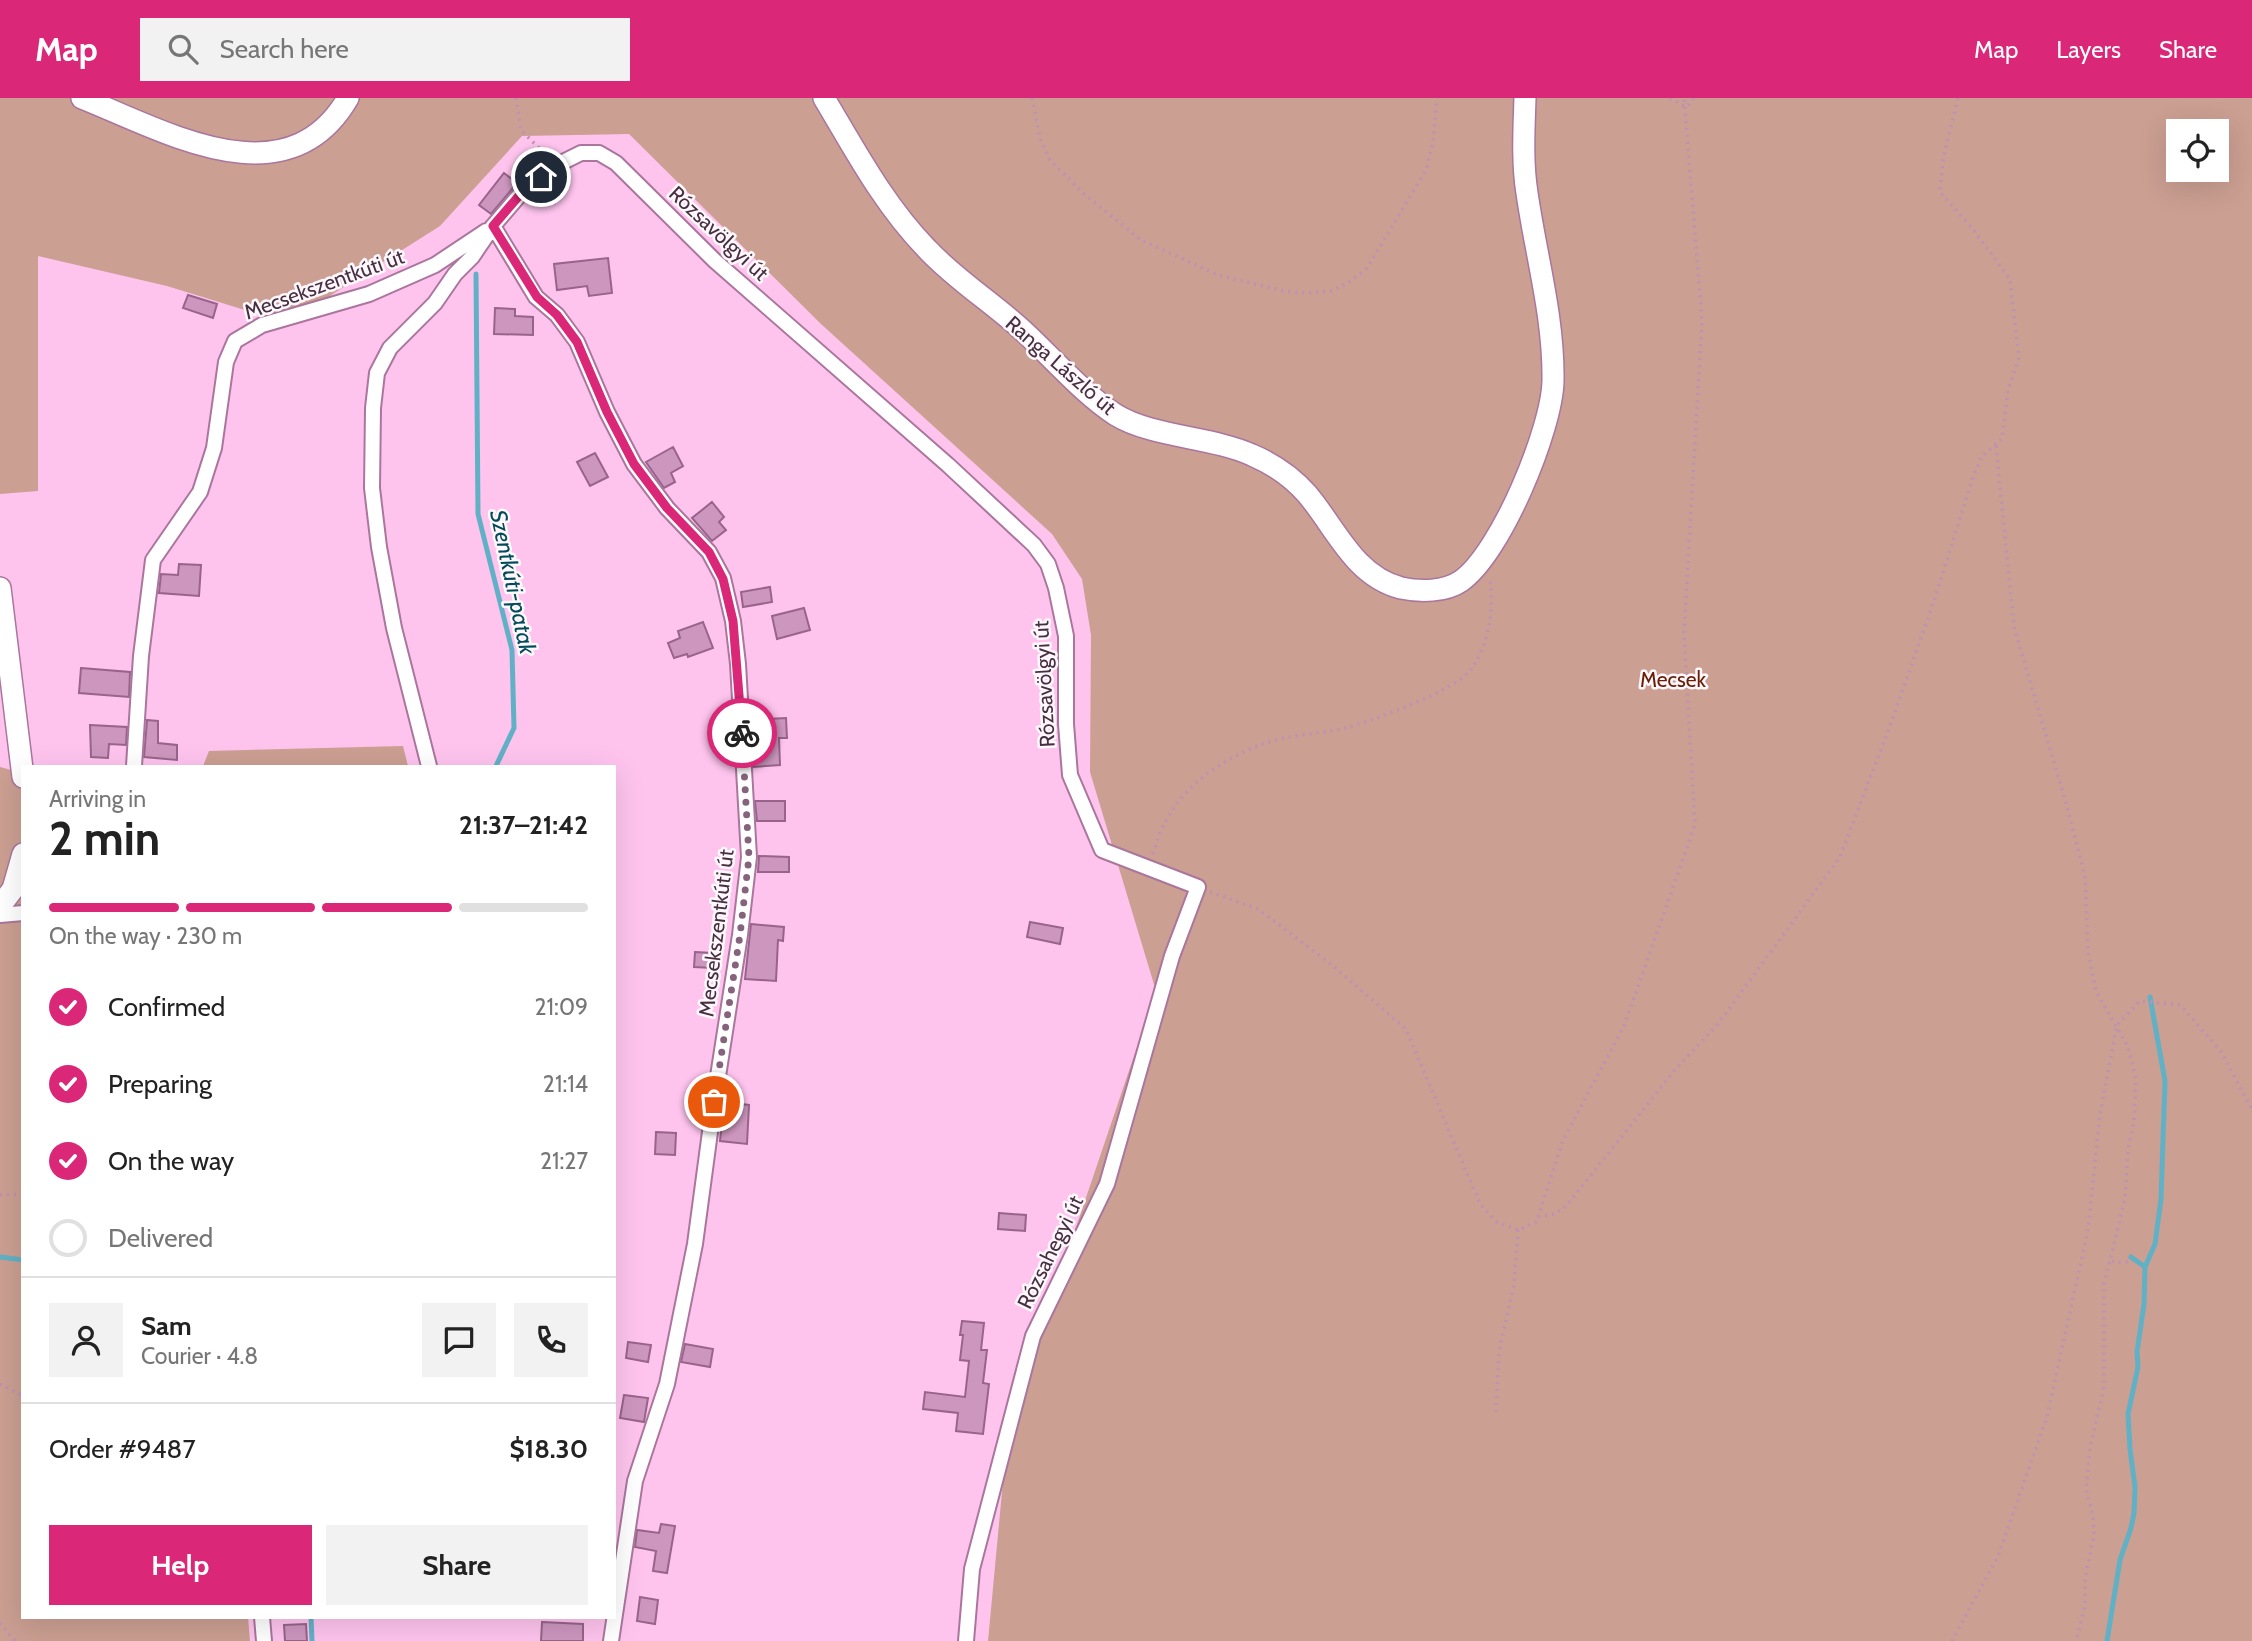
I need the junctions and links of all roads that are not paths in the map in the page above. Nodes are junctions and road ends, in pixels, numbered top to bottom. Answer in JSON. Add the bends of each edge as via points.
{"nodes":[{"id":1,"x":82,"y":98,"type":"edge"},
{"id":2,"x":348,"y":98,"type":"edge"},
{"id":3,"x":824,"y":98,"type":"edge"},
{"id":4,"x":1525,"y":98,"type":"edge"},
{"id":5,"x":493,"y":226,"type":"junction"},
{"id":6,"x":0,"y":588,"type":"edge"},
{"id":7,"x":22,"y":765,"type":"edge"},
{"id":8,"x":134,"y":765,"type":"edge"},
{"id":9,"x":429,"y":765,"type":"edge"},
{"id":10,"x":21,"y":862,"type":"edge"},
{"id":11,"x":1198,"y":887,"type":"joint"},
{"id":12,"x":0,"y":906,"type":"edge"},
{"id":13,"x":21,"y":913,"type":"edge"},
{"id":14,"x":0,"y":915,"type":"edge"},
{"id":15,"x":616,"y":1608,"type":"edge"},
{"id":16,"x":262,"y":1619,"type":"edge"},
{"id":17,"x":614,"y":1619,"type":"edge"},
{"id":18,"x":264,"y":1641,"type":"edge"},
{"id":19,"x":611,"y":1641,"type":"edge"},
{"id":20,"x":966,"y":1641,"type":"edge"}],
"edges":[{"from":1,"to":2,"type":"main road","via":[[185,139],[252,155],[275,153],[307,141],[339,113]]},
{"from":3,"to":4,"type":"main road","name":"Ranga László út","via":[[866,169],[927,250],[1116,415],[1249,453],[1273,465],[1307,495],[1357,562],[1399,587],[1420,591],[1460,582],[1488,551],[1524,483],[1553,386],[1553,346],[1526,190]]},
{"from":5,"to":8,"type":"street","name":"Mecsekszentkúti út","via":[[435,265],[369,294],[262,325],[235,341],[226,362],[214,448],[200,492],[153,560]]},
{"from":5,"to":9,"type":"street","name":"Rózsavölgyi út","via":[[435,303],[390,348],[377,373],[372,488],[379,547]]},
{"from":5,"to":11,"type":"street","name":"Rózsavölgyi út","via":[[524,190],[557,165],[582,153],[599,153],[1034,545],[1048,564],[1066,636],[1070,775],[1102,850]]},
{"from":5,"to":15,"type":"street","name":"Mecsekszentkúti út","via":[[537,297],[577,342],[634,464],[709,552],[723,579],[738,664],[749,857],[740,935],[695,1244],[667,1384],[635,1481]]},
{"from":6,"to":7,"type":"main road"},
{"from":10,"to":12,"type":"main road","via":[[13,889]]},
{"from":11,"to":20,"type":"street","name":"Rózsahegyi út","via":[[1172,956],[1107,1184],[1033,1335],[972,1569]]},
{"from":13,"to":14,"type":"street"},
{"from":16,"to":18,"type":"street"},
{"from":17,"to":19,"type":"street","name":"Mecsekszentkúti út"}]}
